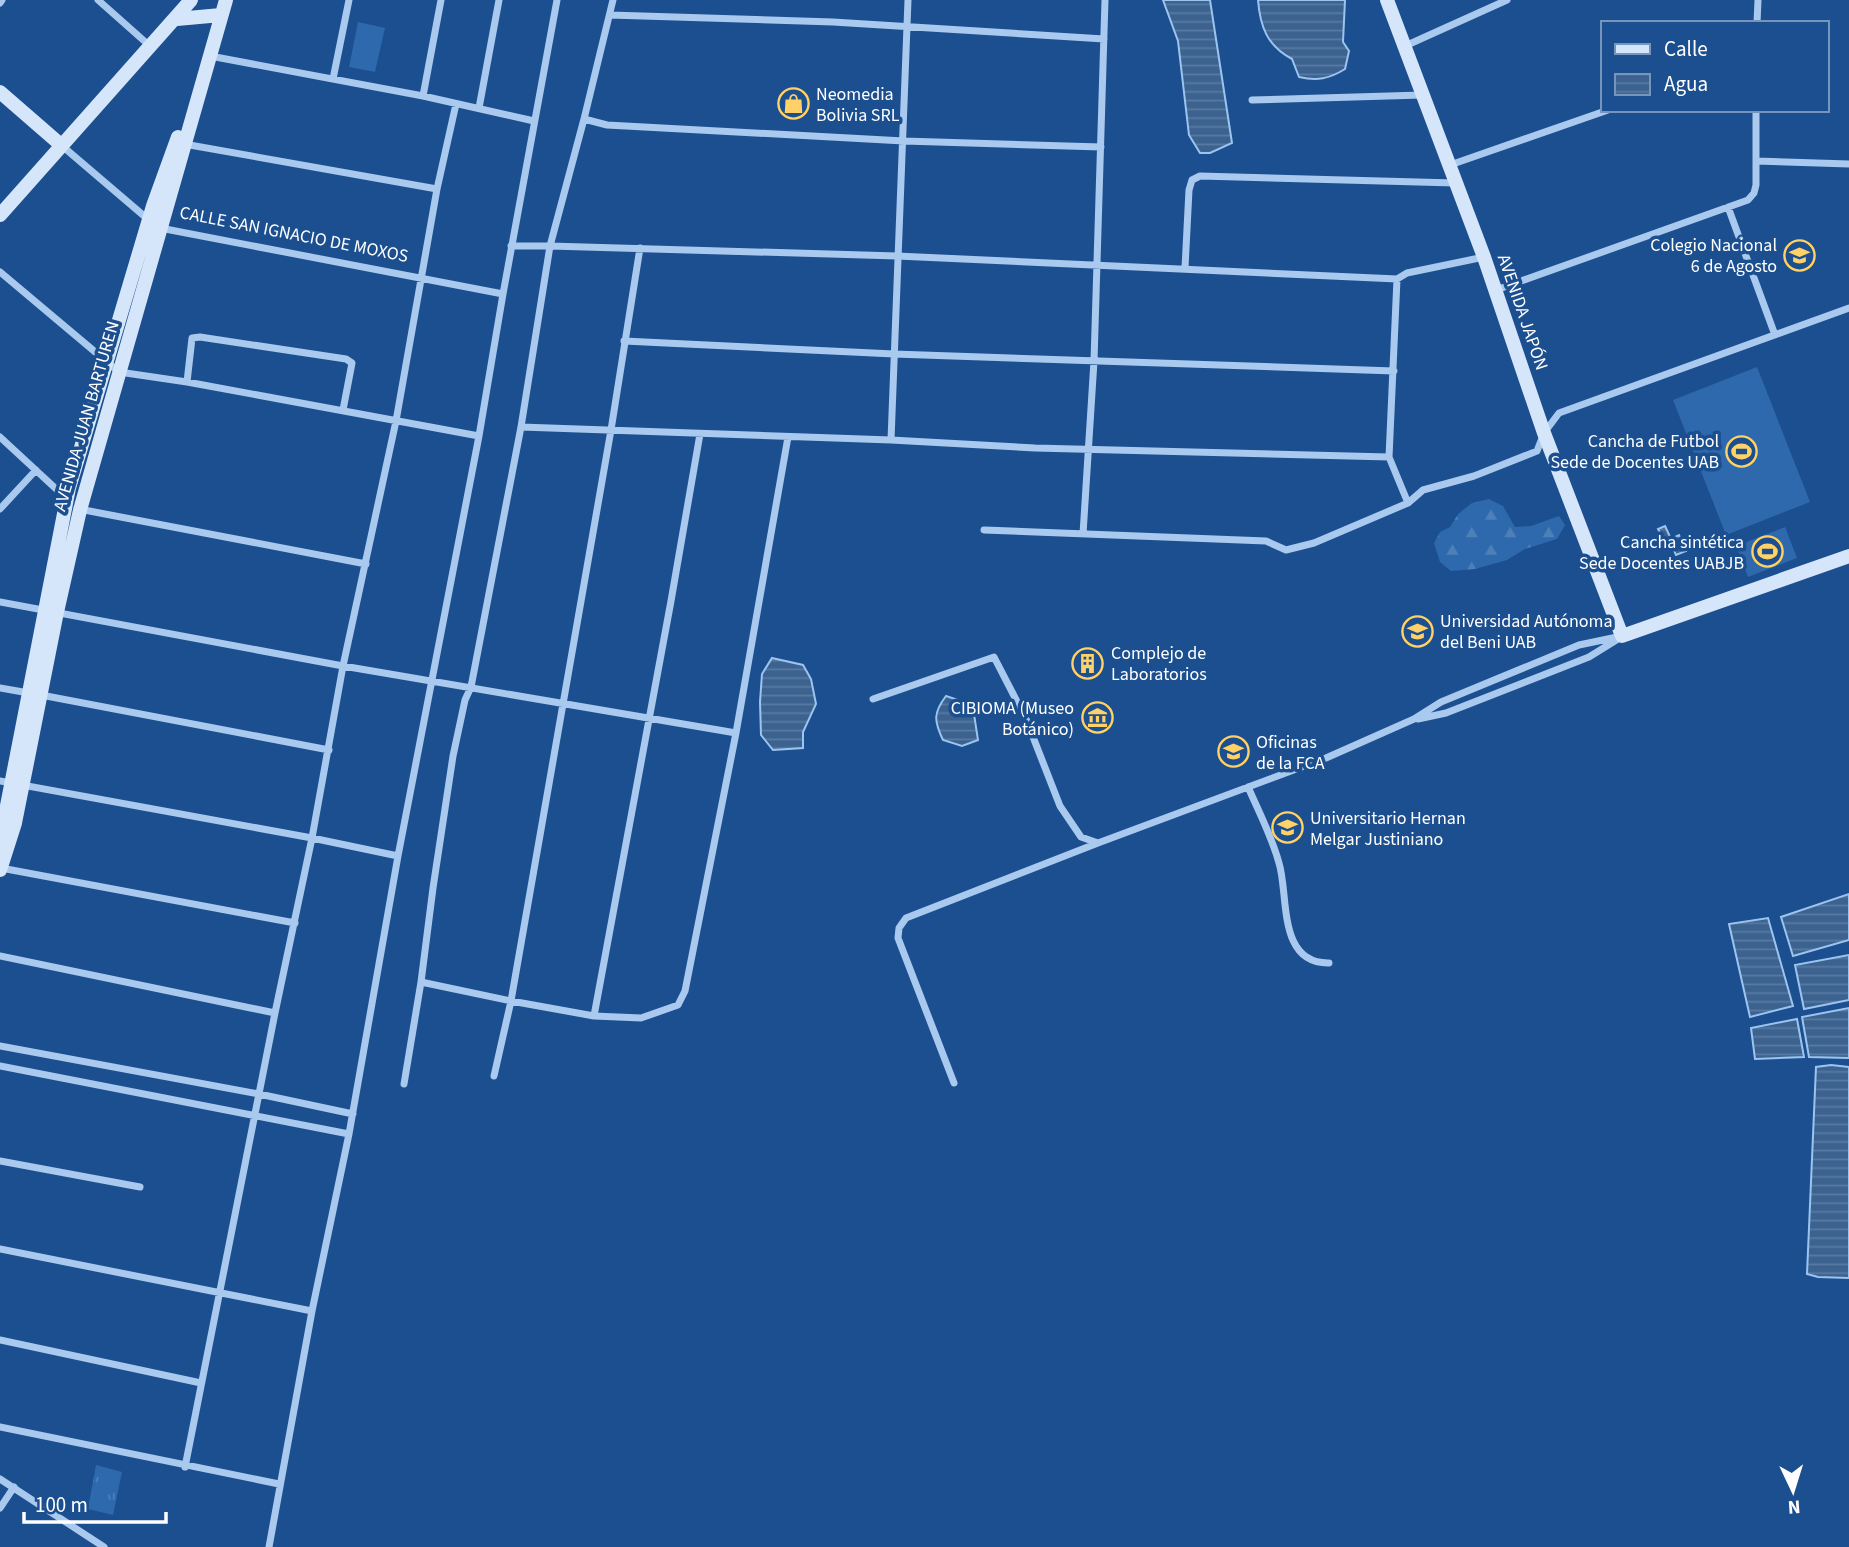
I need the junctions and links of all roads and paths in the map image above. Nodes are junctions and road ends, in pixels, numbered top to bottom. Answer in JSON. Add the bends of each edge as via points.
{"nodes":[{"id":1,"x":98,"y":0,"type":"edge"},
{"id":2,"x":191,"y":0,"type":"edge"},
{"id":3,"x":216,"y":0,"type":"edge"},
{"id":4,"x":226,"y":0,"type":"edge"},
{"id":5,"x":349,"y":0,"type":"edge"},
{"id":6,"x":441,"y":0,"type":"edge"},
{"id":7,"x":499,"y":0,"type":"edge"},
{"id":8,"x":557,"y":0,"type":"edge"},
{"id":9,"x":613,"y":0,"type":"edge"},
{"id":10,"x":908,"y":0,"type":"edge"},
{"id":11,"x":1105,"y":0,"type":"edge"},
{"id":12,"x":1387,"y":0,"type":"edge"},
{"id":13,"x":1507,"y":0,"type":"edge"},
{"id":14,"x":1758,"y":0,"type":"edge"},
{"id":15,"x":217,"y":15,"type":"junction"},
{"id":16,"x":610,"y":15,"type":"junction"},
{"id":17,"x":177,"y":19,"type":"junction"},
{"id":18,"x":1757,"y":21,"type":"edge"},
{"id":19,"x":907,"y":28,"type":"junction"},
{"id":20,"x":1104,"y":39,"type":"junction"},
{"id":21,"x":1405,"y":46,"type":"junction"},
{"id":22,"x":151,"y":47,"type":"junction"},
{"id":23,"x":210,"y":56,"type":"junction"},
{"id":24,"x":333,"y":79,"type":"junction"},
{"id":25,"x":0,"y":92,"type":"edge"},
{"id":26,"x":1422,"y":94,"type":"junction"},
{"id":27,"x":423,"y":96,"type":"junction"},
{"id":28,"x":1252,"y":100,"type":"dead end"},
{"id":29,"x":456,"y":104,"type":"junction"},
{"id":30,"x":479,"y":108,"type":"junction"},
{"id":31,"x":1602,"y":112,"type":"edge"},
{"id":32,"x":1756,"y":112,"type":"edge"},
{"id":33,"x":584,"y":120,"type":"junction"},
{"id":34,"x":534,"y":121,"type":"junction"},
{"id":35,"x":904,"y":141,"type":"junction"},
{"id":36,"x":184,"y":144,"type":"junction"},
{"id":37,"x":61,"y":145,"type":"junction"},
{"id":38,"x":1101,"y":147,"type":"junction"},
{"id":39,"x":1756,"y":161,"type":"junction"},
{"id":40,"x":1849,"y":164,"type":"edge"},
{"id":41,"x":1449,"y":166,"type":"junction"},
{"id":42,"x":1456,"y":183,"type":"junction"},
{"id":43,"x":437,"y":189,"type":"junction"},
{"id":44,"x":1728,"y":207,"type":"junction"},
{"id":45,"x":0,"y":215,"type":"edge"},
{"id":46,"x":154,"y":224,"type":"junction"},
{"id":47,"x":511,"y":246,"type":"junction"},
{"id":48,"x":550,"y":246,"type":"junction"},
{"id":49,"x":640,"y":248,"type":"junction"},
{"id":50,"x":897,"y":256,"type":"junction"},
{"id":51,"x":1484,"y":257,"type":"junction"},
{"id":52,"x":1097,"y":265,"type":"junction"},
{"id":53,"x":1185,"y":268,"type":"junction"},
{"id":54,"x":0,"y":272,"type":"edge"},
{"id":55,"x":421,"y":278,"type":"junction"},
{"id":56,"x":1397,"y":279,"type":"junction"},
{"id":57,"x":1495,"y":290,"type":"junction"},
{"id":58,"x":503,"y":294,"type":"junction"},
{"id":59,"x":1849,"y":308,"type":"edge"},
{"id":60,"x":1775,"y":335,"type":"junction"},
{"id":61,"x":624,"y":341,"type":"junction"},
{"id":62,"x":894,"y":354,"type":"junction"},
{"id":63,"x":1094,"y":361,"type":"junction"},
{"id":64,"x":106,"y":362,"type":"junction"},
{"id":65,"x":1394,"y":371,"type":"junction"},
{"id":66,"x":119,"y":372,"type":"junction"},
{"id":67,"x":187,"y":382,"type":"junction"},
{"id":68,"x":343,"y":410,"type":"junction"},
{"id":69,"x":396,"y":421,"type":"junction"},
{"id":70,"x":521,"y":427,"type":"junction"},
{"id":71,"x":611,"y":430,"type":"junction"},
{"id":72,"x":1544,"y":433,"type":"junction"},
{"id":73,"x":700,"y":434,"type":"junction"},
{"id":74,"x":479,"y":436,"type":"junction"},
{"id":75,"x":0,"y":437,"type":"edge"},
{"id":76,"x":788,"y":437,"type":"junction"},
{"id":77,"x":891,"y":440,"type":"junction"},
{"id":78,"x":1088,"y":450,"type":"junction"},
{"id":79,"x":1389,"y":457,"type":"junction"},
{"id":80,"x":36,"y":470,"type":"junction"},
{"id":81,"x":67,"y":498,"type":"junction"},
{"id":82,"x":1408,"y":502,"type":"junction"},
{"id":83,"x":0,"y":509,"type":"edge"},
{"id":84,"x":79,"y":510,"type":"junction"},
{"id":85,"x":984,"y":530,"type":"dead end"},
{"id":86,"x":1083,"y":534,"type":"junction"},
{"id":87,"x":1849,"y":556,"type":"edge"},
{"id":88,"x":366,"y":564,"type":"junction"},
{"id":89,"x":0,"y":602,"type":"edge"},
{"id":90,"x":50,"y":611,"type":"junction"},
{"id":91,"x":1622,"y":636,"type":"junction"},
{"id":92,"x":343,"y":666,"type":"junction"},
{"id":93,"x":432,"y":681,"type":"junction"},
{"id":94,"x":471,"y":687,"type":"junction"},
{"id":95,"x":0,"y":688,"type":"edge"},
{"id":96,"x":35,"y":694,"type":"junction"},
{"id":97,"x":873,"y":699,"type":"dead end"},
{"id":98,"x":564,"y":703,"type":"junction"},
{"id":99,"x":650,"y":719,"type":"junction"},
{"id":100,"x":1414,"y":719,"type":"junction"},
{"id":101,"x":736,"y":733,"type":"junction"},
{"id":102,"x":329,"y":750,"type":"junction"},
{"id":103,"x":11,"y":783,"type":"edge"},
{"id":104,"x":1248,"y":787,"type":"junction"},
{"id":105,"x":312,"y":838,"type":"junction"},
{"id":106,"x":1098,"y":843,"type":"junction"},
{"id":107,"x":398,"y":856,"type":"junction"},
{"id":108,"x":0,"y":868,"type":"edge"},
{"id":109,"x":295,"y":923,"type":"junction"},
{"id":110,"x":0,"y":956,"type":"edge"},
{"id":111,"x":1329,"y":963,"type":"dead end"},
{"id":112,"x":421,"y":982,"type":"junction"},
{"id":113,"x":511,"y":1001,"type":"junction"},
{"id":114,"x":275,"y":1013,"type":"junction"},
{"id":115,"x":594,"y":1016,"type":"junction"},
{"id":116,"x":0,"y":1046,"type":"edge"},
{"id":117,"x":0,"y":1066,"type":"edge"},
{"id":118,"x":494,"y":1076,"type":"dead end"},
{"id":119,"x":954,"y":1083,"type":"dead end"},
{"id":120,"x":404,"y":1084,"type":"dead end"},
{"id":121,"x":259,"y":1094,"type":"junction"},
{"id":122,"x":353,"y":1114,"type":"junction"},
{"id":123,"x":255,"y":1116,"type":"junction"},
{"id":124,"x":349,"y":1134,"type":"junction"},
{"id":125,"x":0,"y":1161,"type":"edge"},
{"id":126,"x":140,"y":1187,"type":"dead end"},
{"id":127,"x":0,"y":1249,"type":"edge"},
{"id":128,"x":219,"y":1292,"type":"junction"},
{"id":129,"x":312,"y":1311,"type":"junction"},
{"id":130,"x":0,"y":1340,"type":"edge"},
{"id":131,"x":201,"y":1382,"type":"junction"},
{"id":132,"x":0,"y":1427,"type":"edge"},
{"id":133,"x":185,"y":1466,"type":"junction"},
{"id":134,"x":0,"y":1479,"type":"edge"},
{"id":135,"x":279,"y":1484,"type":"junction"},
{"id":136,"x":14,"y":1487,"type":"junction"},
{"id":137,"x":0,"y":1508,"type":"edge"},
{"id":138,"x":93,"y":1539,"type":"junction"},
{"id":139,"x":88,"y":1547,"type":"edge"},
{"id":140,"x":104,"y":1547,"type":"edge"},
{"id":141,"x":269,"y":1547,"type":"edge"}],
"edges":[{"from":1,"to":22,"type":"street"},
{"from":2,"to":17,"type":"street"},
{"from":3,"to":15,"type":"street","name":"AVENIDA JUAN BARTUREN"},
{"from":4,"to":15,"type":"street","name":"AVENIDA JUAN BARTUREN"},
{"from":5,"to":24,"type":"street"},
{"from":6,"to":27,"type":"street"},
{"from":7,"to":30,"type":"street"},
{"from":8,"to":34,"type":"street"},
{"from":9,"to":16,"type":"street"},
{"from":10,"to":19,"type":"street"},
{"from":11,"to":20,"type":"street"},
{"from":12,"to":21,"type":"street","name":"AVENIDA JAPÓN"},
{"from":13,"to":21,"type":"street"},
{"from":14,"to":18,"type":"street"},
{"from":15,"to":17,"type":"street"},
{"from":15,"to":23,"type":"street","name":"AVENIDA JUAN BARTUREN"},
{"from":15,"to":46,"type":"street","name":"AVENIDA JUAN BARTUREN"},
{"from":16,"to":19,"type":"street"},
{"from":16,"to":33,"type":"street"},
{"from":17,"to":22,"type":"street"},
{"from":19,"to":20,"type":"street"},
{"from":19,"to":35,"type":"street"},
{"from":20,"to":38,"type":"street"},
{"from":21,"to":26,"type":"street","name":"AVENIDA JAPÓN"},
{"from":22,"to":37,"type":"street"},
{"from":23,"to":24,"type":"street"},
{"from":23,"to":36,"type":"street","name":"AVENIDA JUAN BARTUREN"},
{"from":24,"to":27,"type":"street"},
{"from":25,"to":37,"type":"street","name":"CALLE SAN IGNACIO DE MOXOS"},
{"from":26,"to":28,"type":"street"},
{"from":26,"to":41,"type":"street","name":"AVENIDA JAPÓN"},
{"from":27,"to":29,"type":"street"},
{"from":29,"to":30,"type":"street"},
{"from":29,"to":43,"type":"street"},
{"from":30,"to":34,"type":"street"},
{"from":31,"to":41,"type":"street"},
{"from":32,"to":39,"type":"street"},
{"from":33,"to":35,"type":"street"},
{"from":33,"to":48,"type":"street"},
{"from":34,"to":47,"type":"street"},
{"from":35,"to":38,"type":"street"},
{"from":35,"to":50,"type":"street"},
{"from":36,"to":43,"type":"street"},
{"from":36,"to":46,"type":"street","name":"AVENIDA JUAN BARTUREN"},
{"from":37,"to":45,"type":"street"},
{"from":37,"to":46,"type":"street","name":"CALLE SAN IGNACIO DE MOXOS"},
{"from":38,"to":52,"type":"street"},
{"from":39,"to":40,"type":"street"},
{"from":39,"to":44,"type":"street","via":[[1754,192],[1748,200]]},
{"from":41,"to":42,"type":"street","name":"AVENIDA JAPÓN"},
{"from":42,"to":51,"type":"street","name":"AVENIDA JAPÓN"},
{"from":42,"to":53,"type":"street","via":[[1200,176],[1188,190]]},
{"from":43,"to":55,"type":"street"},
{"from":44,"to":57,"type":"street"},
{"from":44,"to":60,"type":"street"},
{"from":46,"to":55,"type":"street","name":"CALLE SAN IGNACIO DE MOXOS"},
{"from":46,"to":64,"type":"street","name":"AVENIDA JUAN BARTUREN"},
{"from":46,"to":66,"type":"street","name":"AVENIDA JUAN BARTUREN"},
{"from":47,"to":48,"type":"street"},
{"from":47,"to":58,"type":"street"},
{"from":48,"to":49,"type":"street"},
{"from":48,"to":70,"type":"street"},
{"from":49,"to":50,"type":"street"},
{"from":49,"to":61,"type":"street"},
{"from":50,"to":52,"type":"street"},
{"from":50,"to":62,"type":"street"},
{"from":51,"to":56,"type":"street"},
{"from":51,"to":57,"type":"street","name":"AVENIDA JAPÓN"},
{"from":52,"to":53,"type":"street"},
{"from":52,"to":63,"type":"street"},
{"from":53,"to":56,"type":"street"},
{"from":54,"to":64,"type":"street"},
{"from":55,"to":58,"type":"street","name":"CALLE SAN IGNACIO DE MOXOS"},
{"from":55,"to":69,"type":"street"},
{"from":56,"to":65,"type":"street"},
{"from":57,"to":72,"type":"street","name":"AVENIDA JAPÓN"},
{"from":58,"to":74,"type":"street"},
{"from":59,"to":60,"type":"street"},
{"from":60,"to":72,"type":"street","via":[[1559,413]]},
{"from":61,"to":62,"type":"street"},
{"from":61,"to":71,"type":"street"},
{"from":62,"to":63,"type":"street"},
{"from":62,"to":77,"type":"street"},
{"from":63,"to":65,"type":"street"},
{"from":63,"to":78,"type":"street"},
{"from":64,"to":66,"type":"street"},
{"from":64,"to":81,"type":"street","name":"AVENIDA JUAN BARTUREN"},
{"from":65,"to":79,"type":"street"},
{"from":66,"to":67,"type":"street"},
{"from":66,"to":84,"type":"street","name":"AVENIDA JUAN BARTUREN"},
{"from":67,"to":68,"type":"street"},
{"from":67,"to":68,"type":"street","via":[[192,338],[346,359],[352,363]]},
{"from":68,"to":69,"type":"street"},
{"from":69,"to":74,"type":"street"},
{"from":69,"to":88,"type":"street"},
{"from":70,"to":71,"type":"street"},
{"from":70,"to":94,"type":"street"},
{"from":71,"to":73,"type":"street"},
{"from":71,"to":98,"type":"street"},
{"from":72,"to":82,"type":"street","via":[[1537,451],[1423,490]]},
{"from":72,"to":91,"type":"street","name":"AVENIDA JAPÓN"},
{"from":73,"to":76,"type":"street"},
{"from":73,"to":99,"type":"street"},
{"from":74,"to":93,"type":"street"},
{"from":75,"to":80,"type":"street"},
{"from":76,"to":77,"type":"street"},
{"from":76,"to":101,"type":"street"},
{"from":77,"to":78,"type":"street"},
{"from":78,"to":79,"type":"street"},
{"from":78,"to":86,"type":"street"},
{"from":79,"to":82,"type":"street"},
{"from":80,"to":81,"type":"street"},
{"from":80,"to":83,"type":"street"},
{"from":81,"to":84,"type":"street"},
{"from":81,"to":90,"type":"street","name":"AVENIDA JUAN BARTUREN"},
{"from":82,"to":86,"type":"street","via":[[1286,551],[1266,541]]},
{"from":84,"to":88,"type":"street"},
{"from":84,"to":90,"type":"street","name":"AVENIDA JUAN BARTUREN"},
{"from":85,"to":86,"type":"street"},
{"from":87,"to":91,"type":"street"},
{"from":88,"to":92,"type":"street"},
{"from":89,"to":90,"type":"street"},
{"from":90,"to":92,"type":"street"},
{"from":90,"to":96,"type":"street","name":"AVENIDA JUAN BARTUREN"},
{"from":91,"to":100,"type":"street","via":[[1579,645],[1441,702]]},
{"from":91,"to":100,"type":"street","via":[[1576,663],[1446,713]]},
{"from":92,"to":93,"type":"street"},
{"from":92,"to":102,"type":"street"},
{"from":93,"to":94,"type":"street"},
{"from":93,"to":107,"type":"street"},
{"from":94,"to":98,"type":"street"},
{"from":94,"to":112,"type":"street","via":[[453,756]]},
{"from":95,"to":96,"type":"street"},
{"from":96,"to":102,"type":"street"},
{"from":96,"to":103,"type":"street","name":"AVENIDA JUAN BARTUREN"},
{"from":97,"to":106,"type":"street","via":[[995,657],[1026,719],[1060,806],[1081,837]]},
{"from":98,"to":99,"type":"street"},
{"from":98,"to":113,"type":"street"},
{"from":99,"to":101,"type":"street"},
{"from":99,"to":115,"type":"street"},
{"from":100,"to":104,"type":"street"},
{"from":101,"to":115,"type":"street","via":[[685,991],[678,1005],[641,1018]]},
{"from":102,"to":105,"type":"street"},
{"from":103,"to":105,"type":"street"},
{"from":103,"to":108,"type":"street","name":"AVENIDA JUAN BARTUREN","via":[[15,823]]},
{"from":104,"to":106,"type":"street"},
{"from":104,"to":111,"type":"street","via":[[1279,859],[1290,934],[1304,956]]},
{"from":105,"to":107,"type":"street"},
{"from":105,"to":109,"type":"street"},
{"from":106,"to":119,"type":"street","via":[[906,918],[899,928],[898,938]]},
{"from":107,"to":122,"type":"street"},
{"from":108,"to":109,"type":"street"},
{"from":109,"to":114,"type":"street"},
{"from":110,"to":114,"type":"street"},
{"from":112,"to":113,"type":"street"},
{"from":112,"to":120,"type":"street"},
{"from":113,"to":115,"type":"street"},
{"from":113,"to":118,"type":"street"},
{"from":114,"to":121,"type":"street"},
{"from":116,"to":121,"type":"street"},
{"from":117,"to":123,"type":"street"},
{"from":121,"to":122,"type":"street"},
{"from":121,"to":123,"type":"street"},
{"from":122,"to":124,"type":"street"},
{"from":123,"to":124,"type":"street"},
{"from":123,"to":128,"type":"street"},
{"from":124,"to":129,"type":"street"},
{"from":125,"to":126,"type":"street"},
{"from":127,"to":128,"type":"street"},
{"from":128,"to":129,"type":"street"},
{"from":128,"to":131,"type":"street"},
{"from":129,"to":135,"type":"street"},
{"from":130,"to":131,"type":"street"},
{"from":131,"to":133,"type":"street"},
{"from":132,"to":133,"type":"street"},
{"from":133,"to":135,"type":"street"},
{"from":134,"to":136,"type":"street"},
{"from":135,"to":141,"type":"street"},
{"from":136,"to":137,"type":"street"},
{"from":136,"to":138,"type":"street"},
{"from":138,"to":139,"type":"street"},
{"from":138,"to":140,"type":"street"}]}
